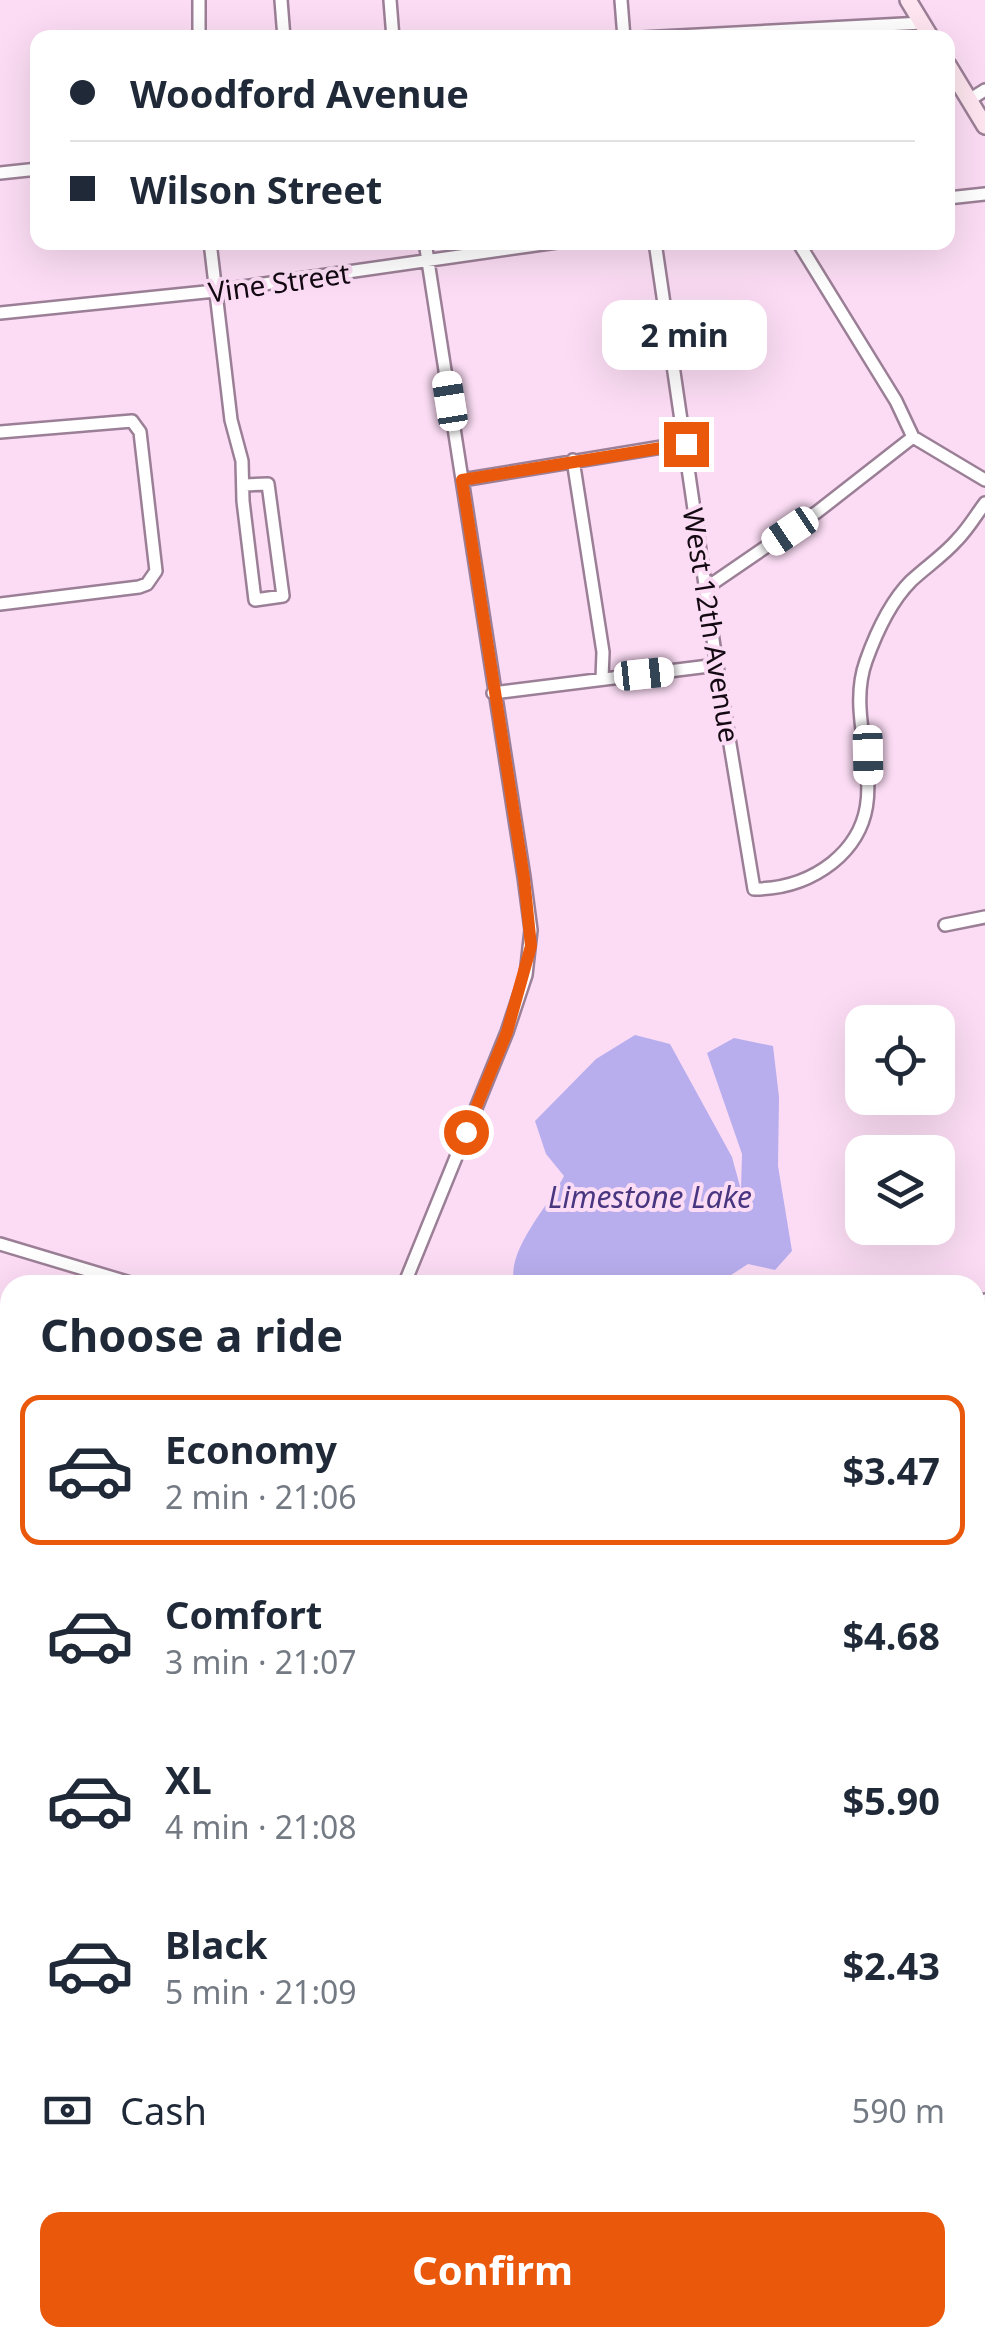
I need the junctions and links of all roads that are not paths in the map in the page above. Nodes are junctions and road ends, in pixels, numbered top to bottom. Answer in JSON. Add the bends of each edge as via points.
{"nodes":[{"id":1,"x":199,"y":0,"type":"edge"},
{"id":2,"x":281,"y":0,"type":"edge"},
{"id":3,"x":390,"y":0,"type":"edge"},
{"id":4,"x":621,"y":0,"type":"edge"},
{"id":5,"x":908,"y":0,"type":"edge"},
{"id":6,"x":922,"y":23,"type":"junction"},
{"id":7,"x":198,"y":30,"type":"edge"},
{"id":8,"x":283,"y":30,"type":"edge"},
{"id":9,"x":392,"y":30,"type":"edge"},
{"id":10,"x":623,"y":30,"type":"edge"},
{"id":11,"x":791,"y":30,"type":"edge"},
{"id":12,"x":926,"y":30,"type":"edge"},
{"id":13,"x":955,"y":77,"type":"edge"},
{"id":14,"x":985,"y":90,"type":"edge"},
{"id":15,"x":969,"y":100,"type":"junction"},
{"id":16,"x":985,"y":126,"type":"edge"},
{"id":17,"x":30,"y":170,"type":"edge"},
{"id":18,"x":0,"y":174,"type":"edge"},
{"id":19,"x":985,"y":194,"type":"edge"},
{"id":20,"x":955,"y":197,"type":"edge"},
{"id":21,"x":211,"y":250,"type":"edge"},
{"id":22,"x":426,"y":250,"type":"edge"},
{"id":23,"x":503,"y":250,"type":"edge"},
{"id":24,"x":656,"y":250,"type":"edge"},
{"id":25,"x":803,"y":250,"type":"edge"},
{"id":26,"x":428,"y":261,"type":"junction"},
{"id":27,"x":215,"y":292,"type":"junction"},
{"id":28,"x":0,"y":313,"type":"edge"},
{"id":29,"x":0,"y":432,"type":"edge"},
{"id":30,"x":913,"y":435,"type":"junction"},
{"id":31,"x":686,"y":444,"type":"junction"},
{"id":32,"x":573,"y":460,"type":"junction"},
{"id":33,"x":462,"y":480,"type":"junction"},
{"id":34,"x":985,"y":480,"type":"edge"},
{"id":35,"x":244,"y":485,"type":"junction"},
{"id":36,"x":985,"y":503,"type":"edge"},
{"id":37,"x":706,"y":588,"type":"junction"},
{"id":38,"x":0,"y":604,"type":"edge"},
{"id":39,"x":717,"y":665,"type":"junction"},
{"id":40,"x":602,"y":679,"type":"junction"},
{"id":41,"x":493,"y":694,"type":"junction"},
{"id":42,"x":985,"y":917,"type":"edge"},
{"id":43,"x":945,"y":925,"type":"dead end"},
{"id":44,"x":0,"y":1244,"type":"edge"},
{"id":45,"x":104,"y":1275,"type":"edge"},
{"id":46,"x":408,"y":1275,"type":"edge"}],
"edges":[{"from":1,"to":7,"type":"street"},
{"from":2,"to":8,"type":"street"},
{"from":3,"to":9,"type":"street"},
{"from":4,"to":10,"type":"street"},
{"from":5,"to":6,"type":"street"},
{"from":6,"to":11,"type":"street"},
{"from":6,"to":12,"type":"street"},
{"from":13,"to":15,"type":"street"},
{"from":14,"to":15,"type":"street"},
{"from":15,"to":16,"type":"street"},
{"from":17,"to":18,"type":"street"},
{"from":19,"to":20,"type":"street"},
{"from":21,"to":27,"type":"street"},
{"from":22,"to":26,"type":"street"},
{"from":23,"to":26,"type":"street","name":"Vine Street"},
{"from":24,"to":31,"type":"street","name":"West 12th Avenue"},
{"from":25,"to":30,"type":"street"},
{"from":26,"to":27,"type":"street","name":"Vine Street"},
{"from":26,"to":33,"type":"street"},
{"from":27,"to":28,"type":"street","name":"Vine Street"},
{"from":27,"to":35,"type":"street"},
{"from":29,"to":38,"type":"street","via":[[132,421],[140,432],[156,571],[139,587]]},
{"from":30,"to":34,"type":"street"},
{"from":30,"to":37,"type":"street"},
{"from":31,"to":32,"type":"street"},
{"from":31,"to":37,"type":"street","name":"West 12th Avenue"},
{"from":32,"to":33,"type":"street"},
{"from":32,"to":40,"type":"street"},
{"from":33,"to":41,"type":"street"},
{"from":35,"to":35,"type":"street","via":[[256,600],[283,596],[268,484]]},
{"from":36,"to":39,"type":"street","name":"West 12th Avenue","via":[[888,610],[864,665],[860,714],[868,805],[849,849],[818,874],[778,889],[754,889]]},
{"from":37,"to":39,"type":"street","name":"West 12th Avenue"},
{"from":39,"to":40,"type":"street"},
{"from":40,"to":41,"type":"street"},
{"from":41,"to":46,"type":"street","via":[[526,896],[529,961]]},
{"from":42,"to":43,"type":"street"},
{"from":44,"to":45,"type":"street"}]}
